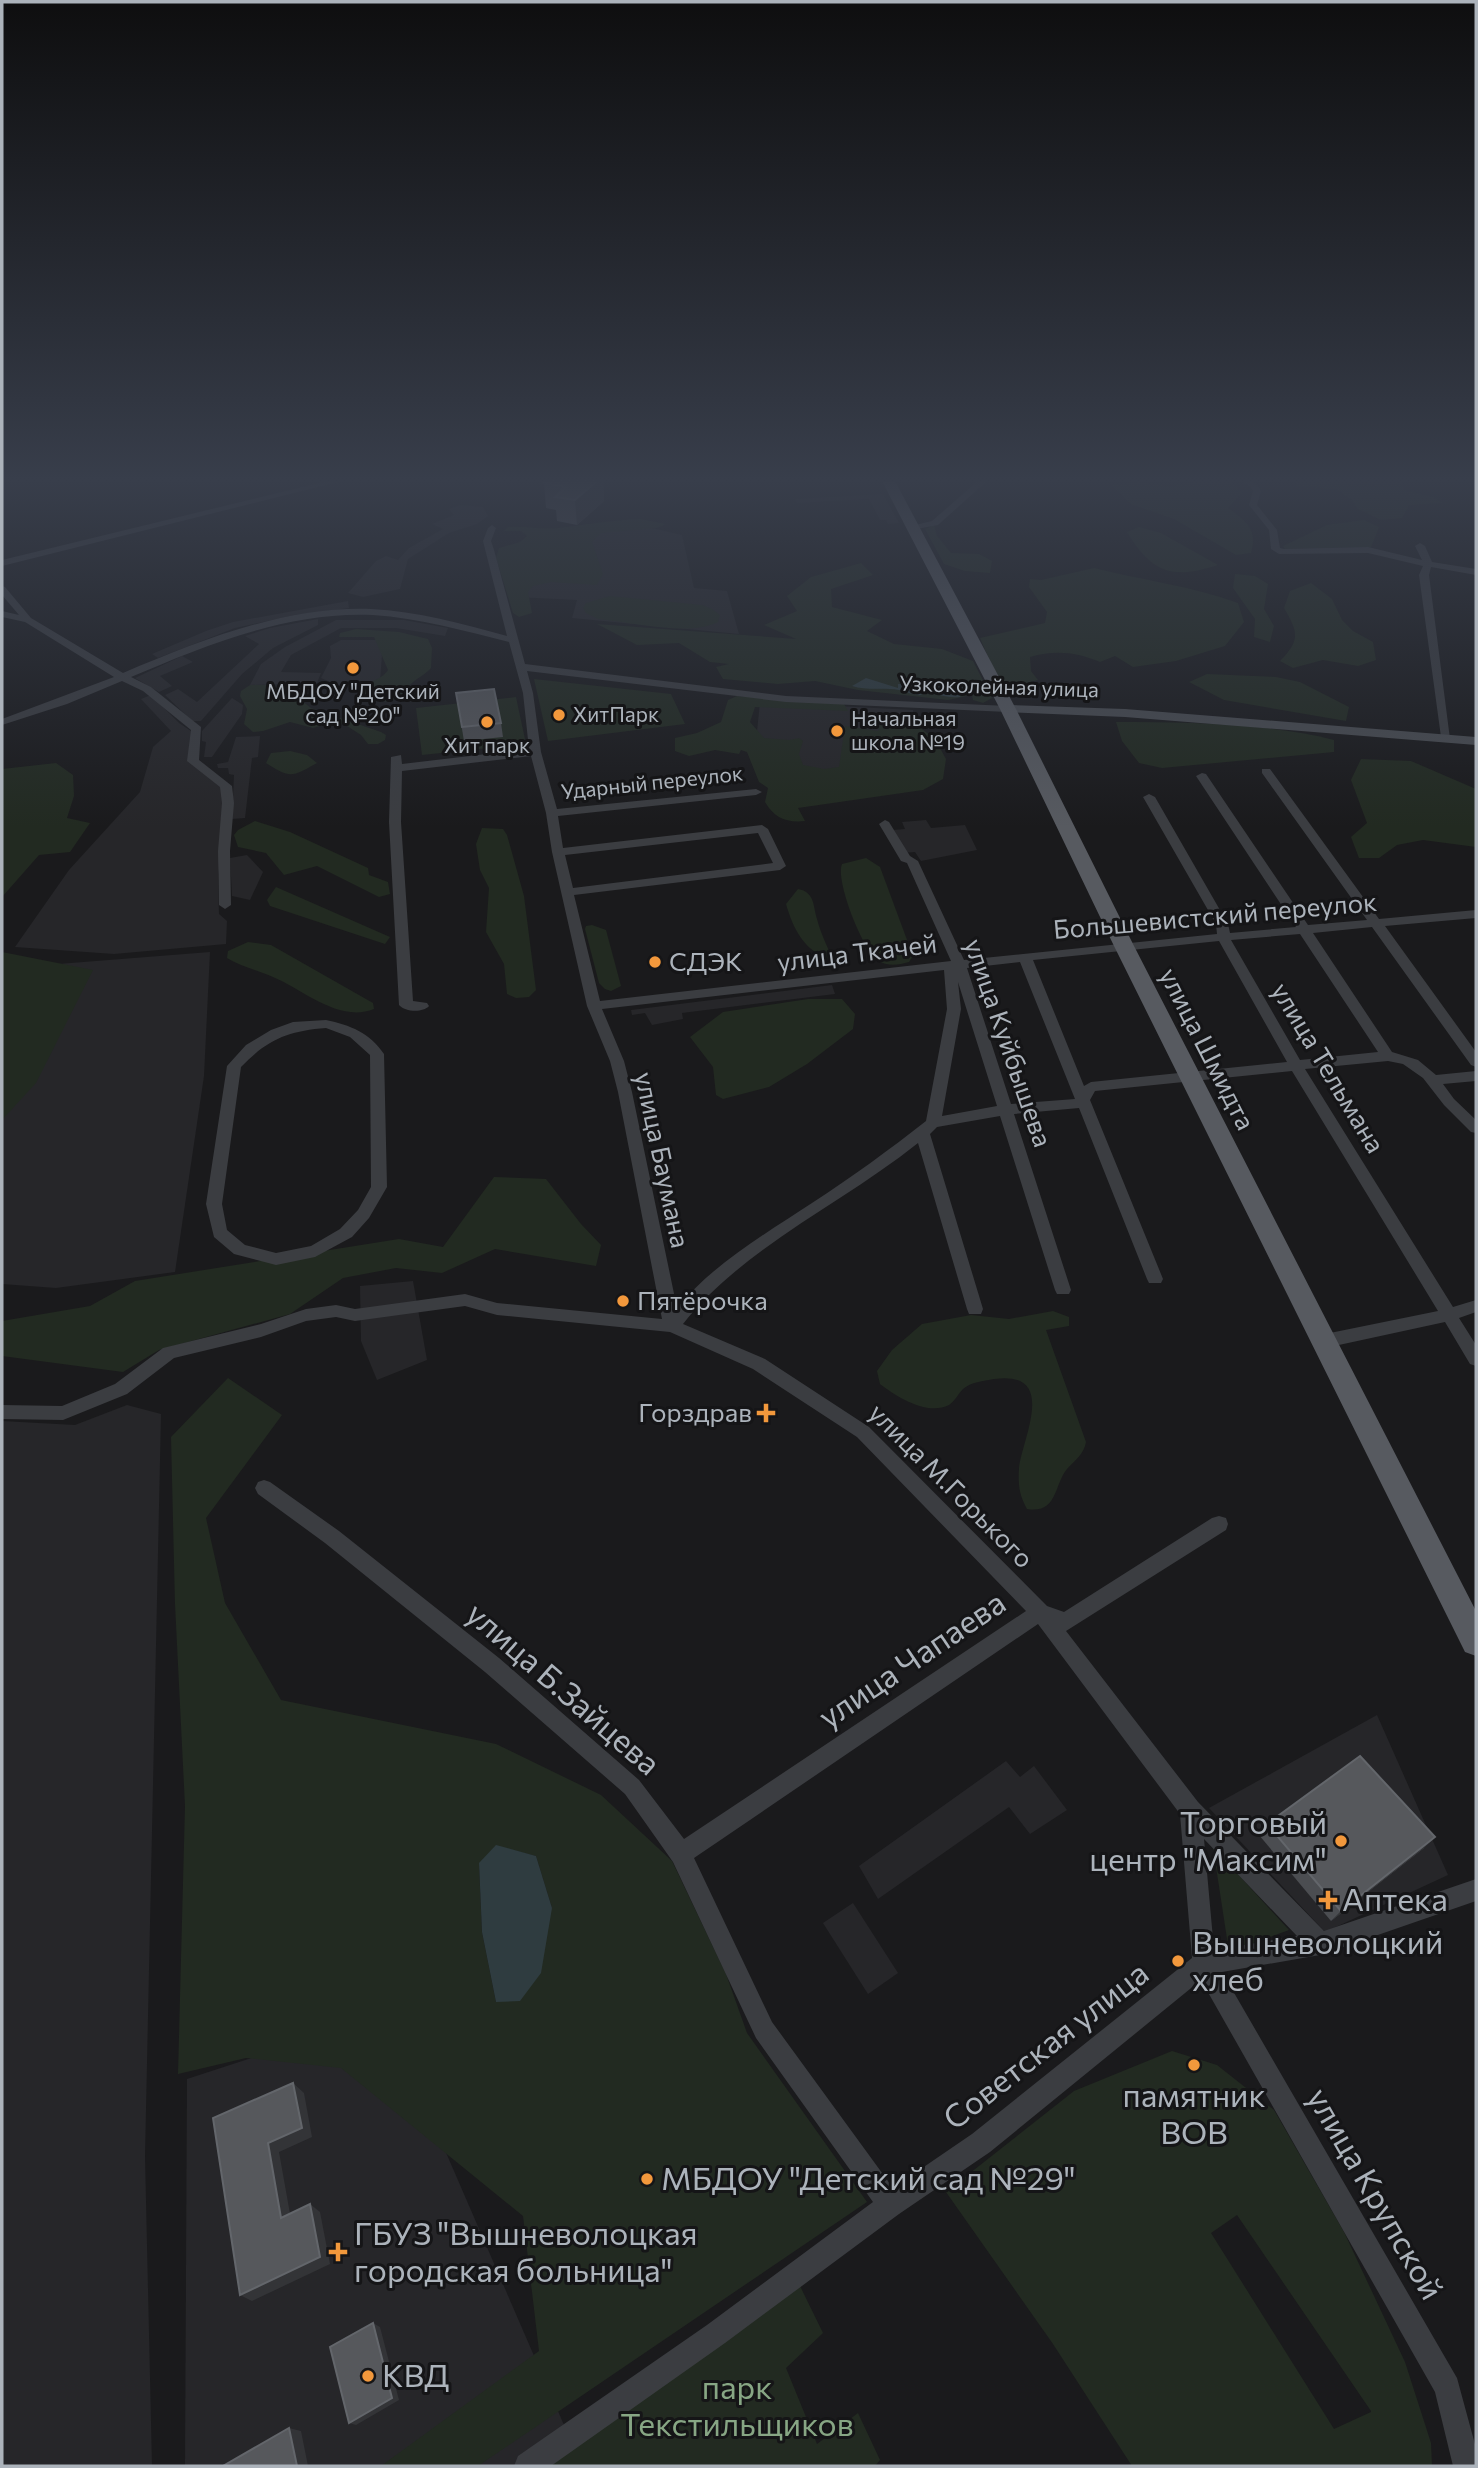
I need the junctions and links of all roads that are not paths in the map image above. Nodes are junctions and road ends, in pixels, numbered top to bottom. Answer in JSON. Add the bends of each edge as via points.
{"nodes":[{"id":1,"x":8,"y":596,"type":"edge"},
{"id":2,"x":501,"y":596,"type":"edge"},
{"id":3,"x":949,"y":596,"type":"edge"},
{"id":4,"x":1427,"y":596,"type":"edge"},
{"id":5,"x":2,"y":614,"type":"edge"},
{"id":6,"x":28,"y":620,"type":"junction"},
{"id":7,"x":512,"y":640,"type":"junction"},
{"id":8,"x":522,"y":667,"type":"junction"},
{"id":9,"x":122,"y":677,"type":"junction"},
{"id":10,"x":1008,"y":709,"type":"junction"},
{"id":11,"x":2,"y":722,"type":"edge"},
{"id":12,"x":1446,"y":737,"type":"junction"},
{"id":13,"x":1476,"y":741,"type":"edge"},
{"id":14,"x":535,"y":752,"type":"junction"},
{"id":15,"x":1266,"y":771,"type":"dead end"},
{"id":16,"x":1202,"y":776,"type":"dead end"},
{"id":17,"x":756,"y":792,"type":"dead end"},
{"id":18,"x":1149,"y":797,"type":"dead end"},
{"id":19,"x":552,"y":813,"type":"junction"},
{"id":20,"x":884,"y":824,"type":"dead end"},
{"id":21,"x":558,"y":852,"type":"junction"},
{"id":22,"x":569,"y":892,"type":"junction"},
{"id":23,"x":225,"y":905,"type":"dead end"},
{"id":24,"x":1476,"y":915,"type":"edge"},
{"id":25,"x":1376,"y":924,"type":"junction"},
{"id":26,"x":1305,"y":929,"type":"junction"},
{"id":27,"x":1224,"y":939,"type":"junction"},
{"id":28,"x":1124,"y":946,"type":"junction"},
{"id":29,"x":1025,"y":957,"type":"junction"},
{"id":30,"x":954,"y":965,"type":"junction"},
{"id":31,"x":422,"y":1006,"type":"dead end"},
{"id":32,"x":594,"y":1006,"type":"junction"},
{"id":33,"x":293,"y":1026,"type":"joint"},
{"id":34,"x":1388,"y":1056,"type":"junction"},
{"id":35,"x":1476,"y":1062,"type":"edge"},
{"id":36,"x":1297,"y":1067,"type":"junction"},
{"id":37,"x":1189,"y":1076,"type":"junction"},
{"id":38,"x":1476,"y":1076,"type":"edge"},
{"id":39,"x":1433,"y":1080,"type":"junction"},
{"id":40,"x":1082,"y":1099,"type":"junction"},
{"id":41,"x":1005,"y":1110,"type":"junction"},
{"id":42,"x":928,"y":1128,"type":"junction"},
{"id":43,"x":1476,"y":1128,"type":"edge"},
{"id":44,"x":1155,"y":1279,"type":"dead end"},
{"id":45,"x":1063,"y":1290,"type":"dead end"},
{"id":46,"x":1476,"y":1306,"type":"edge"},
{"id":47,"x":975,"y":1309,"type":"dead end"},
{"id":48,"x":1448,"y":1315,"type":"junction"},
{"id":49,"x":672,"y":1326,"type":"junction"},
{"id":50,"x":1325,"y":1341,"type":"junction"},
{"id":51,"x":1476,"y":1360,"type":"edge"},
{"id":52,"x":2,"y":1412,"type":"edge"},
{"id":53,"x":264,"y":1488,"type":"dead end"},
{"id":54,"x":1219,"y":1524,"type":"dead end"},
{"id":55,"x":1040,"y":1612,"type":"junction"},
{"id":56,"x":1476,"y":1642,"type":"edge"},
{"id":57,"x":1189,"y":1810,"type":"junction"},
{"id":58,"x":681,"y":1854,"type":"junction"},
{"id":59,"x":1476,"y":1890,"type":"edge"},
{"id":60,"x":1320,"y":1944,"type":"junction"},
{"id":61,"x":1204,"y":1963,"type":"junction"},
{"id":62,"x":890,"y":2205,"type":"junction"},
{"id":63,"x":527,"y":2466,"type":"edge"},
{"id":64,"x":1467,"y":2466,"type":"edge"}],
"edges":[{"from":1,"to":6,"type":"street"},
{"from":2,"to":7,"type":"street","name":"улица Баумана"},
{"from":3,"to":10,"type":"main road","name":"улица Шмидта"},
{"from":4,"to":12,"type":"street"},
{"from":5,"to":6,"type":"street"},
{"from":6,"to":9,"type":"street"},
{"from":7,"to":8,"type":"street","name":"улица Баумана"},
{"from":7,"to":9,"type":"street","via":[[390,613],[328,615],[230,634]]},
{"from":8,"to":10,"type":"street","name":"Узкоколейная улица","via":[[786,699]]},
{"from":8,"to":14,"type":"street","name":"улица Баумана"},
{"from":9,"to":11,"type":"street"},
{"from":9,"to":23,"type":"street","via":[[147,689],[197,729],[193,761],[226,786]]},
{"from":10,"to":12,"type":"street","name":"Узкоколейная улица"},
{"from":10,"to":28,"type":"main road","name":"улица Шмидта"},
{"from":12,"to":13,"type":"street","name":"Узкоколейная улица"},
{"from":14,"to":19,"type":"street","name":"улица Баумана"},
{"from":14,"to":31,"type":"street","via":[[396,762],[394,822],[406,1006]]},
{"from":15,"to":25,"type":"street"},
{"from":16,"to":26,"type":"street"},
{"from":17,"to":19,"type":"street","name":"Ударный переулок"},
{"from":18,"to":27,"type":"street","name":"улица Тельмана","via":[[1222,924]]},
{"from":19,"to":21,"type":"street","name":"улица Баумана"},
{"from":20,"to":30,"type":"street","name":"улица Куйбышева","via":[[905,858],[912,861]]},
{"from":21,"to":22,"type":"street","name":"улица Баумана"},
{"from":21,"to":22,"type":"street","via":[[762,829],[780,866]]},
{"from":22,"to":32,"type":"street","name":"улица Баумана"},
{"from":24,"to":25,"type":"street","name":"Большевистский переулок"},
{"from":25,"to":26,"type":"street","name":"Большевистский переулок"},
{"from":25,"to":35,"type":"street"},
{"from":26,"to":27,"type":"street","name":"Большевистский переулок"},
{"from":26,"to":34,"type":"street"},
{"from":27,"to":28,"type":"street","name":"Большевистский переулок"},
{"from":27,"to":36,"type":"street","name":"улица Тельмана"},
{"from":28,"to":29,"type":"street","name":"Большевистский переулок"},
{"from":28,"to":37,"type":"main road","name":"улица Шмидта"},
{"from":29,"to":30,"type":"street","name":"Большевистский переулок"},
{"from":29,"to":40,"type":"street"},
{"from":30,"to":32,"type":"street","name":"улица Ткачей"},
{"from":30,"to":41,"type":"street","name":"улица Куйбышева"},
{"from":30,"to":42,"type":"street","via":[[954,1009]]},
{"from":32,"to":49,"type":"street","name":"улица Баумана","via":[[625,1092]]},
{"from":33,"to":33,"type":"street","via":[[251,1048],[234,1066],[214,1204],[220,1233],[240,1250],[275,1259],[314,1251],[346,1233],[379,1188],[377,1054],[368,1041],[349,1029],[326,1024]]},
{"from":34,"to":36,"type":"street"},
{"from":34,"to":39,"type":"street","via":[[1420,1066]]},
{"from":36,"to":37,"type":"street"},
{"from":36,"to":48,"type":"street","name":"улица Тельмана"},
{"from":37,"to":40,"type":"street","via":[[1091,1087]]},
{"from":37,"to":50,"type":"main road","name":"улица Шмидта"},
{"from":38,"to":39,"type":"street"},
{"from":39,"to":43,"type":"street"},
{"from":40,"to":41,"type":"street"},
{"from":40,"to":44,"type":"street"},
{"from":41,"to":42,"type":"street"},
{"from":41,"to":45,"type":"street","name":"улица Куйбышева"},
{"from":42,"to":47,"type":"street"},
{"from":42,"to":49,"type":"street","via":[[751,1251],[696,1296]]},
{"from":46,"to":48,"type":"street"},
{"from":48,"to":50,"type":"street"},
{"from":48,"to":51,"type":"street","name":"улица Тельмана"},
{"from":49,"to":52,"type":"street","name":"улица М.Горького","via":[[497,1309],[465,1300],[355,1314],[336,1311],[169,1353],[121,1389],[63,1413]]},
{"from":49,"to":55,"type":"street","name":"улица М.Горького","via":[[759,1364],[863,1432]]},
{"from":50,"to":56,"type":"main road","name":"улица Шмидта"},
{"from":53,"to":58,"type":"street","name":"улица Б.Зайцева","via":[[483,1658],[632,1787]]},
{"from":54,"to":55,"type":"street","name":"улица Чапаева","via":[[1066,1622]]},
{"from":55,"to":57,"type":"street","name":"улица М.Горького"},
{"from":55,"to":58,"type":"street","name":"улица Чапаева"},
{"from":57,"to":60,"type":"street","name":"улица М.Горького"},
{"from":57,"to":61,"type":"street"},
{"from":58,"to":62,"type":"street","name":"улица Б.Зайцева","via":[[764,2030]]},
{"from":59,"to":60,"type":"street","name":"Советская улица"},
{"from":60,"to":61,"type":"street","name":"Советская улица"},
{"from":61,"to":62,"type":"street","name":"Советская улица","via":[[981,2143]]},
{"from":61,"to":64,"type":"street","name":"улица Крупской","via":[[1447,2388]]},
{"from":62,"to":63,"type":"street","name":"Советская улица"}]}
